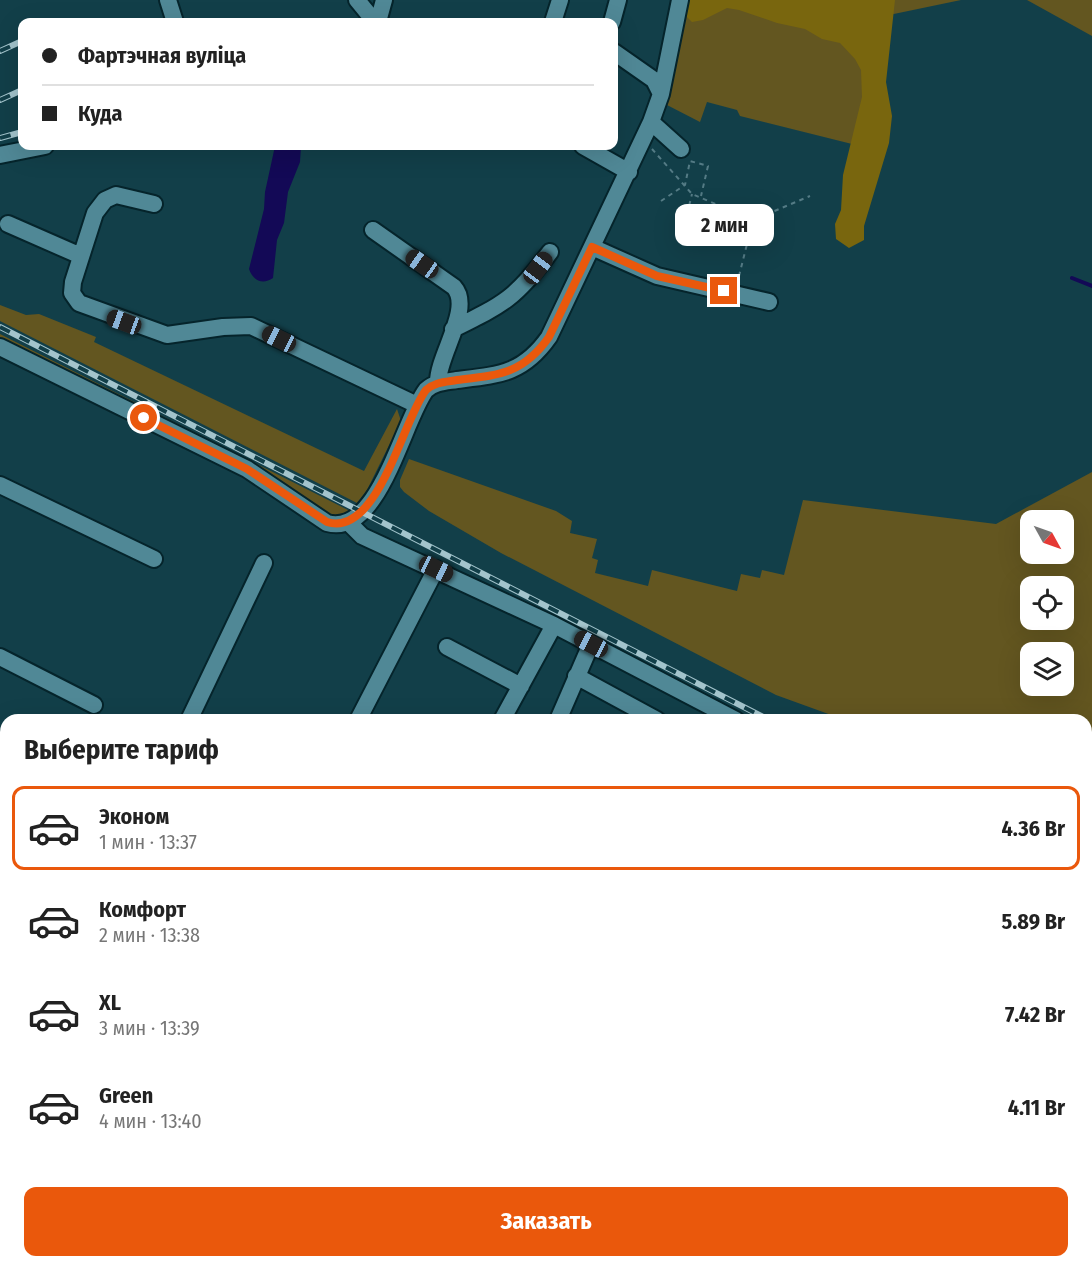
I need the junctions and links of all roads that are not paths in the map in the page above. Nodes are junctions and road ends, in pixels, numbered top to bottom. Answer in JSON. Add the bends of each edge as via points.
{"nodes":[{"id":1,"x":168,"y":0,"type":"edge"},
{"id":2,"x":357,"y":0,"type":"edge"},
{"id":3,"x":384,"y":0,"type":"edge"},
{"id":4,"x":560,"y":0,"type":"edge"},
{"id":5,"x":618,"y":0,"type":"edge"},
{"id":6,"x":680,"y":0,"type":"edge"},
{"id":7,"x":174,"y":18,"type":"edge"},
{"id":8,"x":373,"y":18,"type":"edge"},
{"id":9,"x":377,"y":18,"type":"edge"},
{"id":10,"x":555,"y":18,"type":"edge"},
{"id":11,"x":613,"y":18,"type":"edge"},
{"id":12,"x":618,"y":55,"type":"edge"},
{"id":13,"x":661,"y":94,"type":"junction"},
{"id":14,"x":651,"y":122,"type":"junction"},
{"id":15,"x":681,"y":149,"type":"dead end"},
{"id":16,"x":25,"y":150,"type":"edge"},
{"id":17,"x":591,"y":150,"type":"edge"},
{"id":18,"x":0,"y":155,"type":"edge"},
{"id":19,"x":629,"y":172,"type":"junction"},
{"id":20,"x":154,"y":204,"type":"dead end"},
{"id":21,"x":8,"y":224,"type":"dead end"},
{"id":22,"x":373,"y":230,"type":"dead end"},
{"id":23,"x":592,"y":247,"type":"junction"},
{"id":24,"x":550,"y":252,"type":"dead end"},
{"id":25,"x":81,"y":256,"type":"junction"},
{"id":26,"x":770,"y":302,"type":"dead end"},
{"id":27,"x":453,"y":329,"type":"junction"},
{"id":28,"x":0,"y":347,"type":"edge"},
{"id":29,"x":438,"y":382,"type":"junction"},
{"id":30,"x":417,"y":405,"type":"junction"},
{"id":31,"x":0,"y":485,"type":"edge"},
{"id":32,"x":348,"y":522,"type":"junction"},
{"id":33,"x":154,"y":559,"type":"dead end"},
{"id":34,"x":264,"y":562,"type":"dead end"},
{"id":35,"x":436,"y":569,"type":"junction"},
{"id":36,"x":554,"y":625,"type":"junction"},
{"id":37,"x":591,"y":644,"type":"junction"},
{"id":38,"x":447,"y":647,"type":"dead end"},
{"id":39,"x":0,"y":657,"type":"edge"},
{"id":40,"x":576,"y":676,"type":"junction"},
{"id":41,"x":520,"y":686,"type":"junction"},
{"id":42,"x":94,"y":705,"type":"dead end"},
{"id":43,"x":192,"y":714,"type":"edge"},
{"id":44,"x":361,"y":714,"type":"edge"},
{"id":45,"x":505,"y":714,"type":"edge"},
{"id":46,"x":560,"y":714,"type":"edge"},
{"id":47,"x":646,"y":714,"type":"edge"},
{"id":48,"x":725,"y":714,"type":"edge"}],
"edges":[{"from":1,"to":7,"type":"street"},
{"from":2,"to":8,"type":"street"},
{"from":3,"to":9,"type":"street"},
{"from":4,"to":10,"type":"street"},
{"from":5,"to":11,"type":"street"},
{"from":6,"to":13,"type":"street"},
{"from":12,"to":13,"type":"street","via":[[654,80]]},
{"from":13,"to":14,"type":"street"},
{"from":14,"to":15,"type":"street"},
{"from":14,"to":19,"type":"street"},
{"from":16,"to":18,"type":"street"},
{"from":17,"to":19,"type":"street"},
{"from":19,"to":23,"type":"street"},
{"from":20,"to":25,"type":"street","via":[[122,195],[105,200],[95,213]]},
{"from":21,"to":25,"type":"street"},
{"from":22,"to":27,"type":"street","via":[[458,290],[461,306]]},
{"from":23,"to":26,"type":"street","via":[[657,276]]},
{"from":23,"to":29,"type":"street","via":[[549,337],[530,360],[501,375]]},
{"from":24,"to":27,"type":"street","via":[[508,301]]},
{"from":25,"to":30,"type":"street","via":[[72,287],[75,299],[84,307],[167,335],[251,326]]},
{"from":27,"to":29,"type":"street"},
{"from":28,"to":32,"type":"street","via":[[247,469],[327,522]]},
{"from":29,"to":30,"type":"street","via":[[426,390]]},
{"from":30,"to":32,"type":"street","via":[[375,495]]},
{"from":31,"to":33,"type":"street"},
{"from":32,"to":35,"type":"street","via":[[362,536]]},
{"from":34,"to":43,"type":"street"},
{"from":35,"to":36,"type":"street"},
{"from":35,"to":44,"type":"street"},
{"from":36,"to":37,"type":"street"},
{"from":36,"to":41,"type":"street"},
{"from":37,"to":40,"type":"street"},
{"from":37,"to":48,"type":"street"},
{"from":38,"to":41,"type":"street"},
{"from":39,"to":42,"type":"street"},
{"from":40,"to":46,"type":"street"},
{"from":40,"to":47,"type":"street"},
{"from":41,"to":45,"type":"street"}]}
